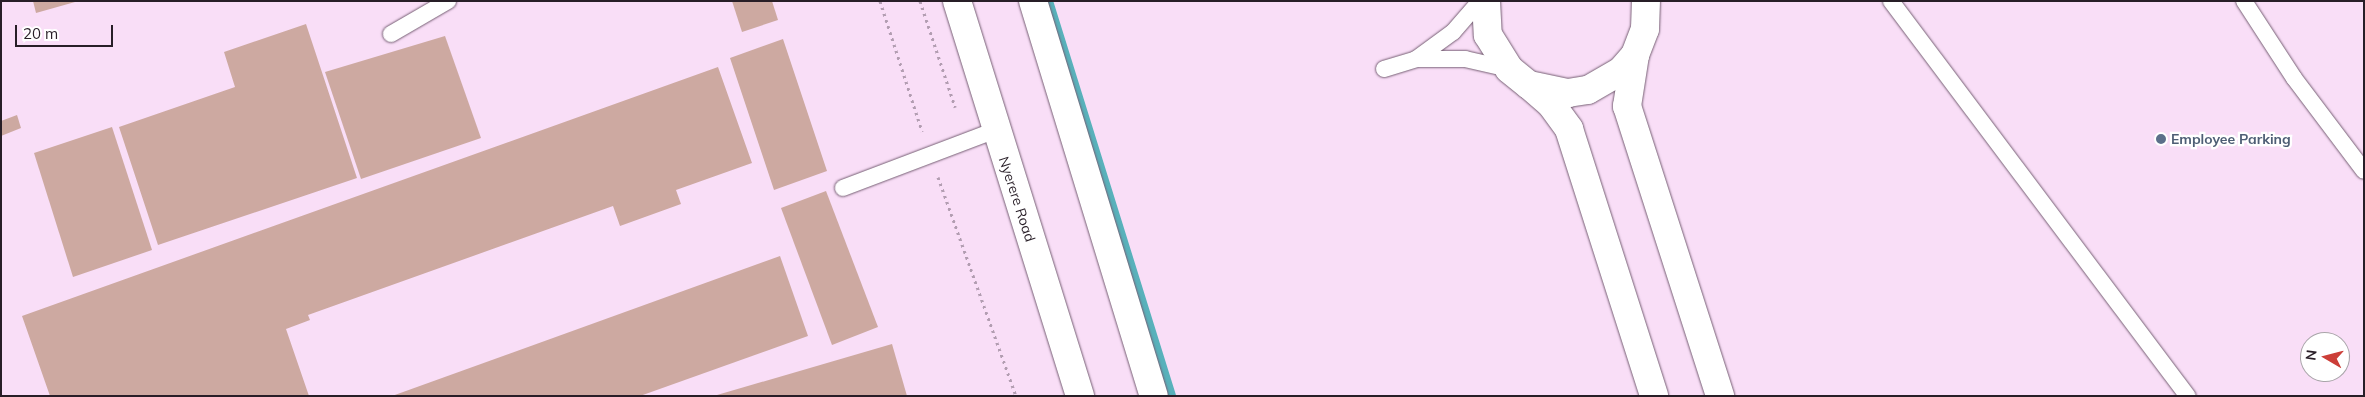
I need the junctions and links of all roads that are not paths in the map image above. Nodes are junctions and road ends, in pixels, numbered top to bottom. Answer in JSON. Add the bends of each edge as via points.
{"nodes":[{"id":1,"x":448,"y":1,"type":"edge"},
{"id":2,"x":957,"y":1,"type":"edge"},
{"id":3,"x":1032,"y":1,"type":"edge"},
{"id":4,"x":1480,"y":1,"type":"edge"},
{"id":5,"x":1486,"y":1,"type":"edge"},
{"id":6,"x":1647,"y":1,"type":"edge"},
{"id":7,"x":1891,"y":1,"type":"edge"},
{"id":8,"x":2244,"y":1,"type":"edge"},
{"id":9,"x":392,"y":34,"type":"dead end"},
{"id":10,"x":1635,"y":55,"type":"junction"},
{"id":11,"x":1416,"y":59,"type":"junction"},
{"id":12,"x":1384,"y":69,"type":"dead end"},
{"id":13,"x":1519,"y":77,"type":"junction"},
{"id":14,"x":996,"y":130,"type":"junction"},
{"id":15,"x":2364,"y":171,"type":"edge"},
{"id":16,"x":843,"y":188,"type":"dead end"},
{"id":17,"x":1080,"y":396,"type":"edge"},
{"id":18,"x":1154,"y":396,"type":"edge"},
{"id":19,"x":1654,"y":396,"type":"edge"},
{"id":20,"x":1720,"y":396,"type":"edge"},
{"id":21,"x":2188,"y":396,"type":"edge"}],
"edges":[{"from":1,"to":9,"type":"lane"},
{"from":2,"to":14,"type":"main road","name":"Nyerere Road"},
{"from":3,"to":18,"type":"main road"},
{"from":4,"to":11,"type":"lane","via":[[1453,32]]},
{"from":5,"to":13,"type":"main road","via":[[1488,34]]},
{"from":6,"to":10,"type":"main road","via":[[1645,29]]},
{"from":7,"to":21,"type":"lane"},
{"from":8,"to":15,"type":"lane","via":[[2294,78]]},
{"from":10,"to":13,"type":"main road","via":[[1622,70],[1588,90],[1548,91]]},
{"from":10,"to":20,"type":"main road","via":[[1628,106]]},
{"from":11,"to":12,"type":"lane"},
{"from":11,"to":13,"type":"lane","via":[[1465,59]]},
{"from":13,"to":19,"type":"main road","via":[[1551,104],[1569,129]]},
{"from":14,"to":16,"type":"lane"},
{"from":14,"to":17,"type":"main road","name":"Nyerere Road"}]}
